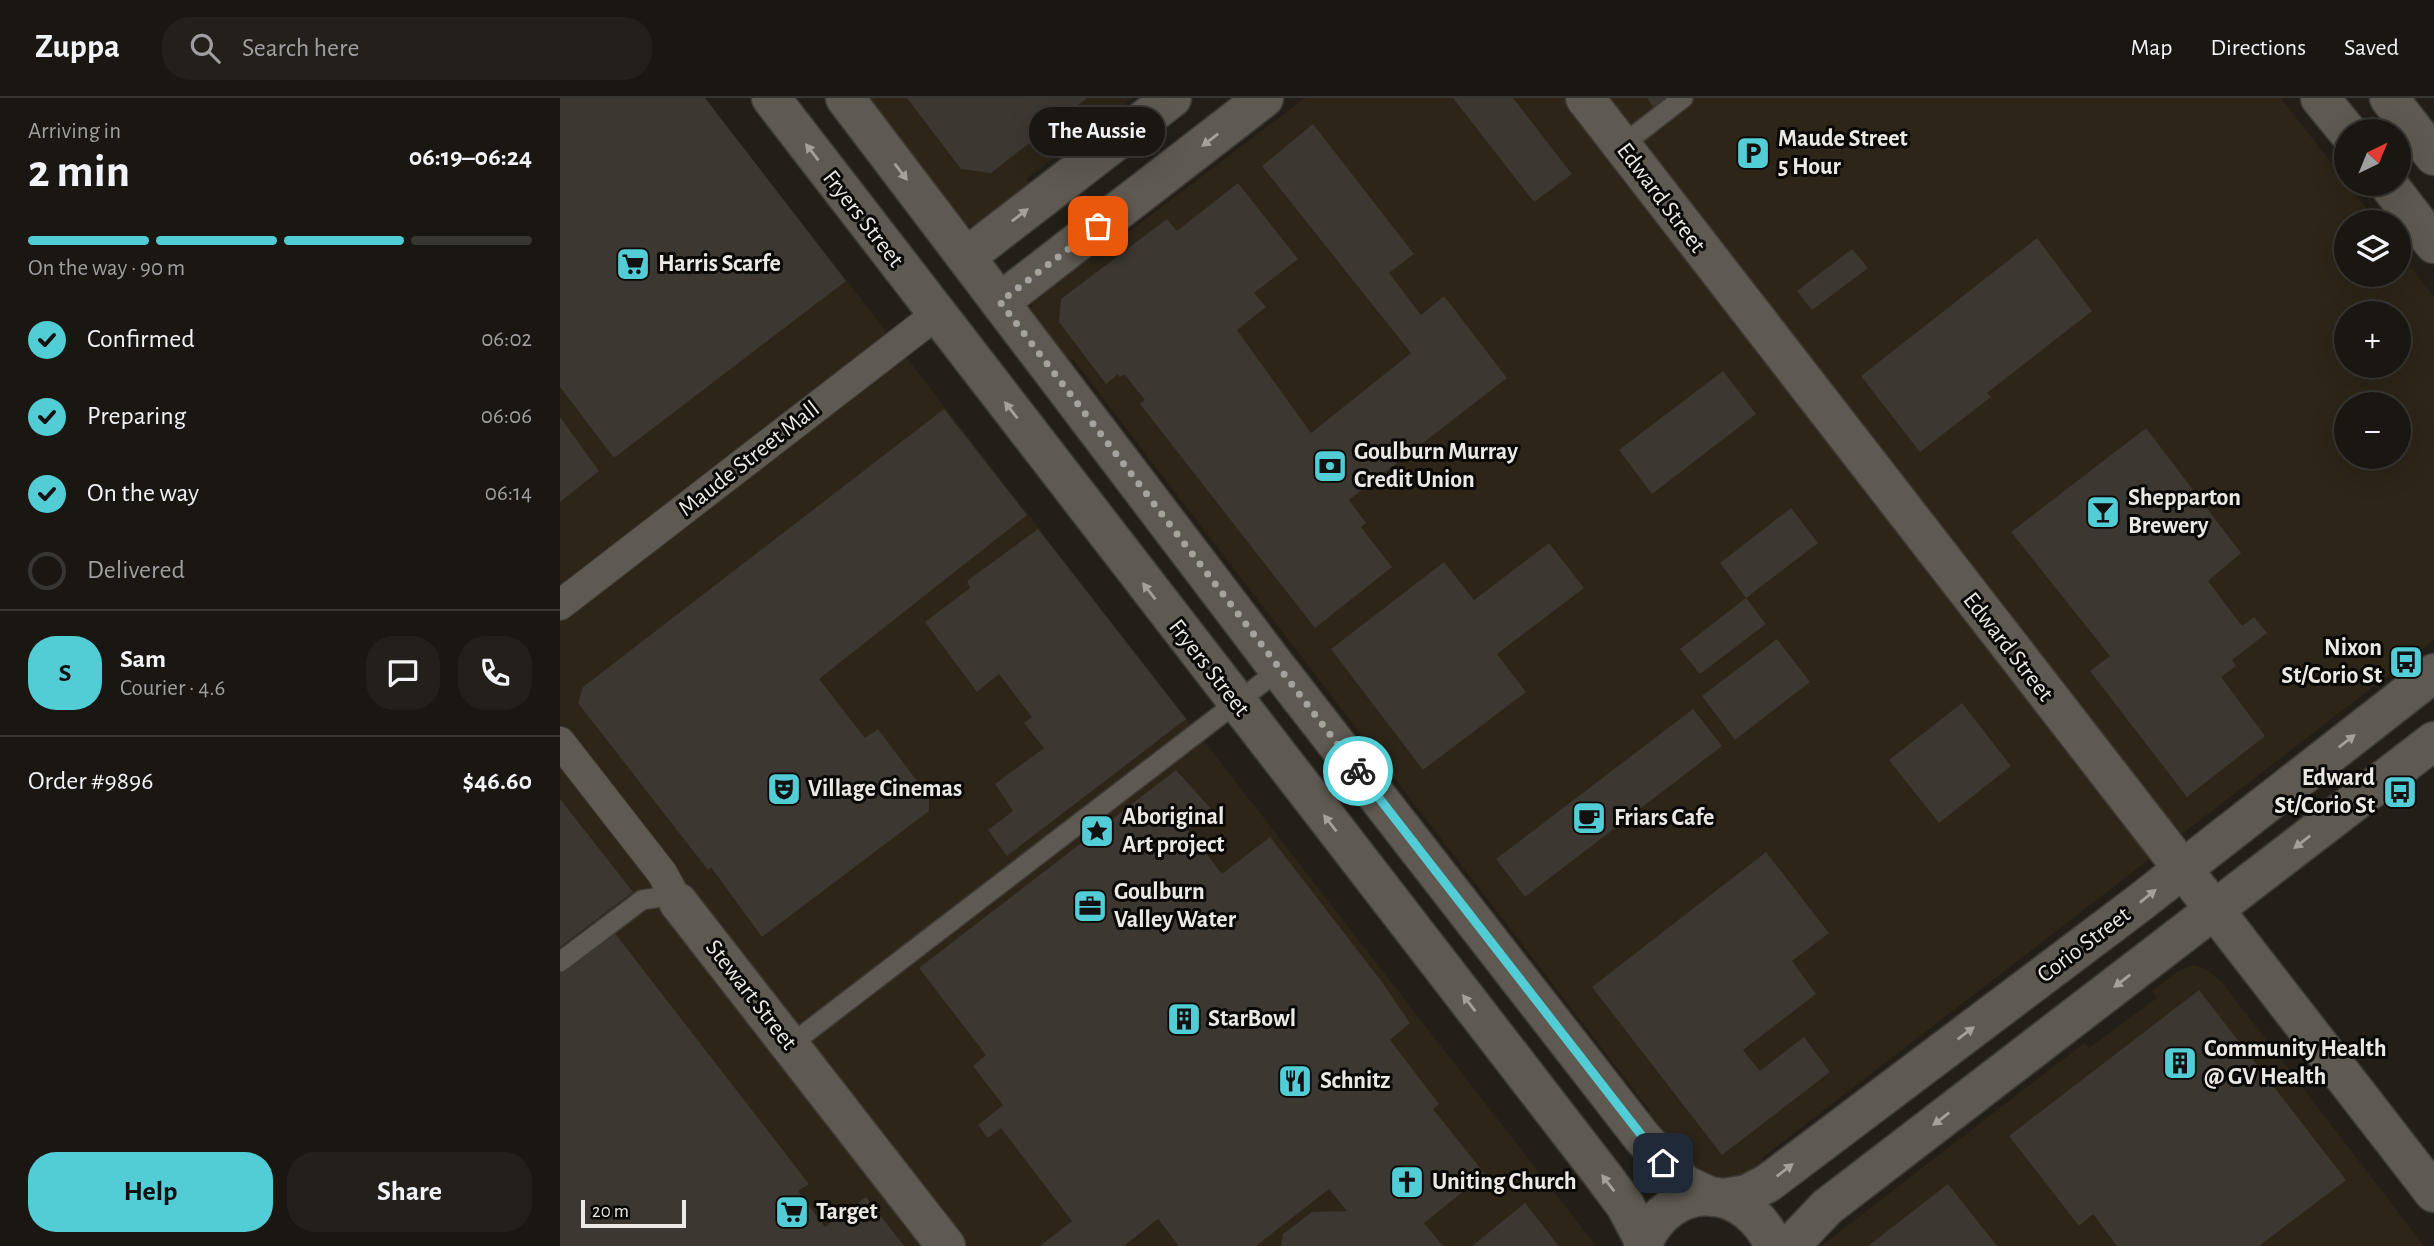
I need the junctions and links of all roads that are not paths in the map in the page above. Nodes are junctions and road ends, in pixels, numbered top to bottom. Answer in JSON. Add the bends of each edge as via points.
{"nodes":[{"id":1,"x":771,"y":98,"type":"edge"},
{"id":2,"x":845,"y":98,"type":"edge"},
{"id":3,"x":1172,"y":98,"type":"edge"},
{"id":4,"x":1264,"y":98,"type":"edge"},
{"id":5,"x":1584,"y":98,"type":"edge"},
{"id":6,"x":1683,"y":98,"type":"edge"},
{"id":7,"x":2320,"y":98,"type":"edge"},
{"id":8,"x":2389,"y":98,"type":"edge"},
{"id":9,"x":2337,"y":119,"type":"edge"},
{"id":10,"x":1621,"y":146,"type":"junction"},
{"id":11,"x":2434,"y":156,"type":"edge"},
{"id":12,"x":2397,"y":196,"type":"edge"},
{"id":13,"x":2434,"y":243,"type":"edge"},
{"id":14,"x":966,"y":257,"type":"junction"},
{"id":15,"x":1000,"y":302,"type":"junction"},
{"id":16,"x":937,"y":314,"type":"junction"},
{"id":17,"x":560,"y":605,"type":"edge"},
{"id":18,"x":1279,"y":670,"type":"junction"},
{"id":19,"x":2434,"y":673,"type":"edge"},
{"id":20,"x":1236,"y":703,"type":"junction"},
{"id":21,"x":2434,"y":741,"type":"edge"},
{"id":22,"x":560,"y":742,"type":"edge"},
{"id":23,"x":2181,"y":869,"type":"junction"},
{"id":24,"x":678,"y":902,"type":"junction"},
{"id":25,"x":2213,"y":911,"type":"junction"},
{"id":26,"x":560,"y":962,"type":"edge"},
{"id":27,"x":790,"y":1045,"type":"junction"},
{"id":28,"x":2434,"y":1193,"type":"edge"},
{"id":29,"x":1718,"y":1198,"type":"junction"},
{"id":30,"x":1644,"y":1243,"type":"edge"},
{"id":31,"x":946,"y":1246,"type":"edge"},
{"id":32,"x":1774,"y":1246,"type":"edge"},
{"id":33,"x":1790,"y":1246,"type":"edge"}],
"edges":[{"from":16,"to":1,"type":"street","name":"Fryers Street","one_way":true},
{"from":2,"to":14,"type":"street","one_way":true},
{"from":14,"to":3,"type":"street","one_way":true},
{"from":4,"to":15,"type":"street","one_way":true},
{"from":5,"to":10,"type":"street","name":"Edward Street"},
{"from":6,"to":10,"type":"lane"},
{"from":7,"to":9,"type":"street"},
{"from":8,"to":11,"type":"street"},
{"from":10,"to":23,"type":"street","name":"Edward Street"},
{"from":12,"to":13,"type":"street"},
{"from":14,"to":15,"type":"street"},
{"from":14,"to":16,"type":"street"},
{"from":15,"to":16,"type":"street"},
{"from":15,"to":18,"type":"street"},
{"from":16,"to":17,"type":"street","name":"Maude Street Mall"},
{"from":20,"to":16,"type":"street","name":"Fryers Street","one_way":true},
{"from":18,"to":20,"type":"lane"},
{"from":18,"to":29,"type":"street","via":[[1663,1163],[1684,1184]]},
{"from":23,"to":19,"type":"street","name":"Corio Street","one_way":true},
{"from":20,"to":27,"type":"lane"},
{"from":30,"to":20,"type":"street","name":"Fryers Street","one_way":true,"via":[[1611,1186]]},
{"from":21,"to":25,"type":"street","name":"Corio Street","one_way":true},
{"from":22,"to":24,"type":"street","name":"Stewart Street","via":[[662,873]]},
{"from":23,"to":25,"type":"street","name":"Edward Street"},
{"from":29,"to":23,"type":"street","name":"Corio Street","one_way":true,"via":[[1747,1194],[1768,1183]]},
{"from":24,"to":26,"type":"lane","via":[[661,897],[642,900]]},
{"from":24,"to":27,"type":"street","name":"Stewart Street"},
{"from":25,"to":28,"type":"street","name":"Edward Street"},
{"from":25,"to":33,"type":"street","name":"Corio Street","one_way":true,"via":[[1827,1207]]},
{"from":27,"to":31,"type":"street","name":"Stewart Street"},
{"from":29,"to":30,"type":"street","name":"Corio Street","via":[[1691,1198],[1671,1207],[1655,1222]]},
{"from":29,"to":32,"type":"street","via":[[1756,1216]]}]}
